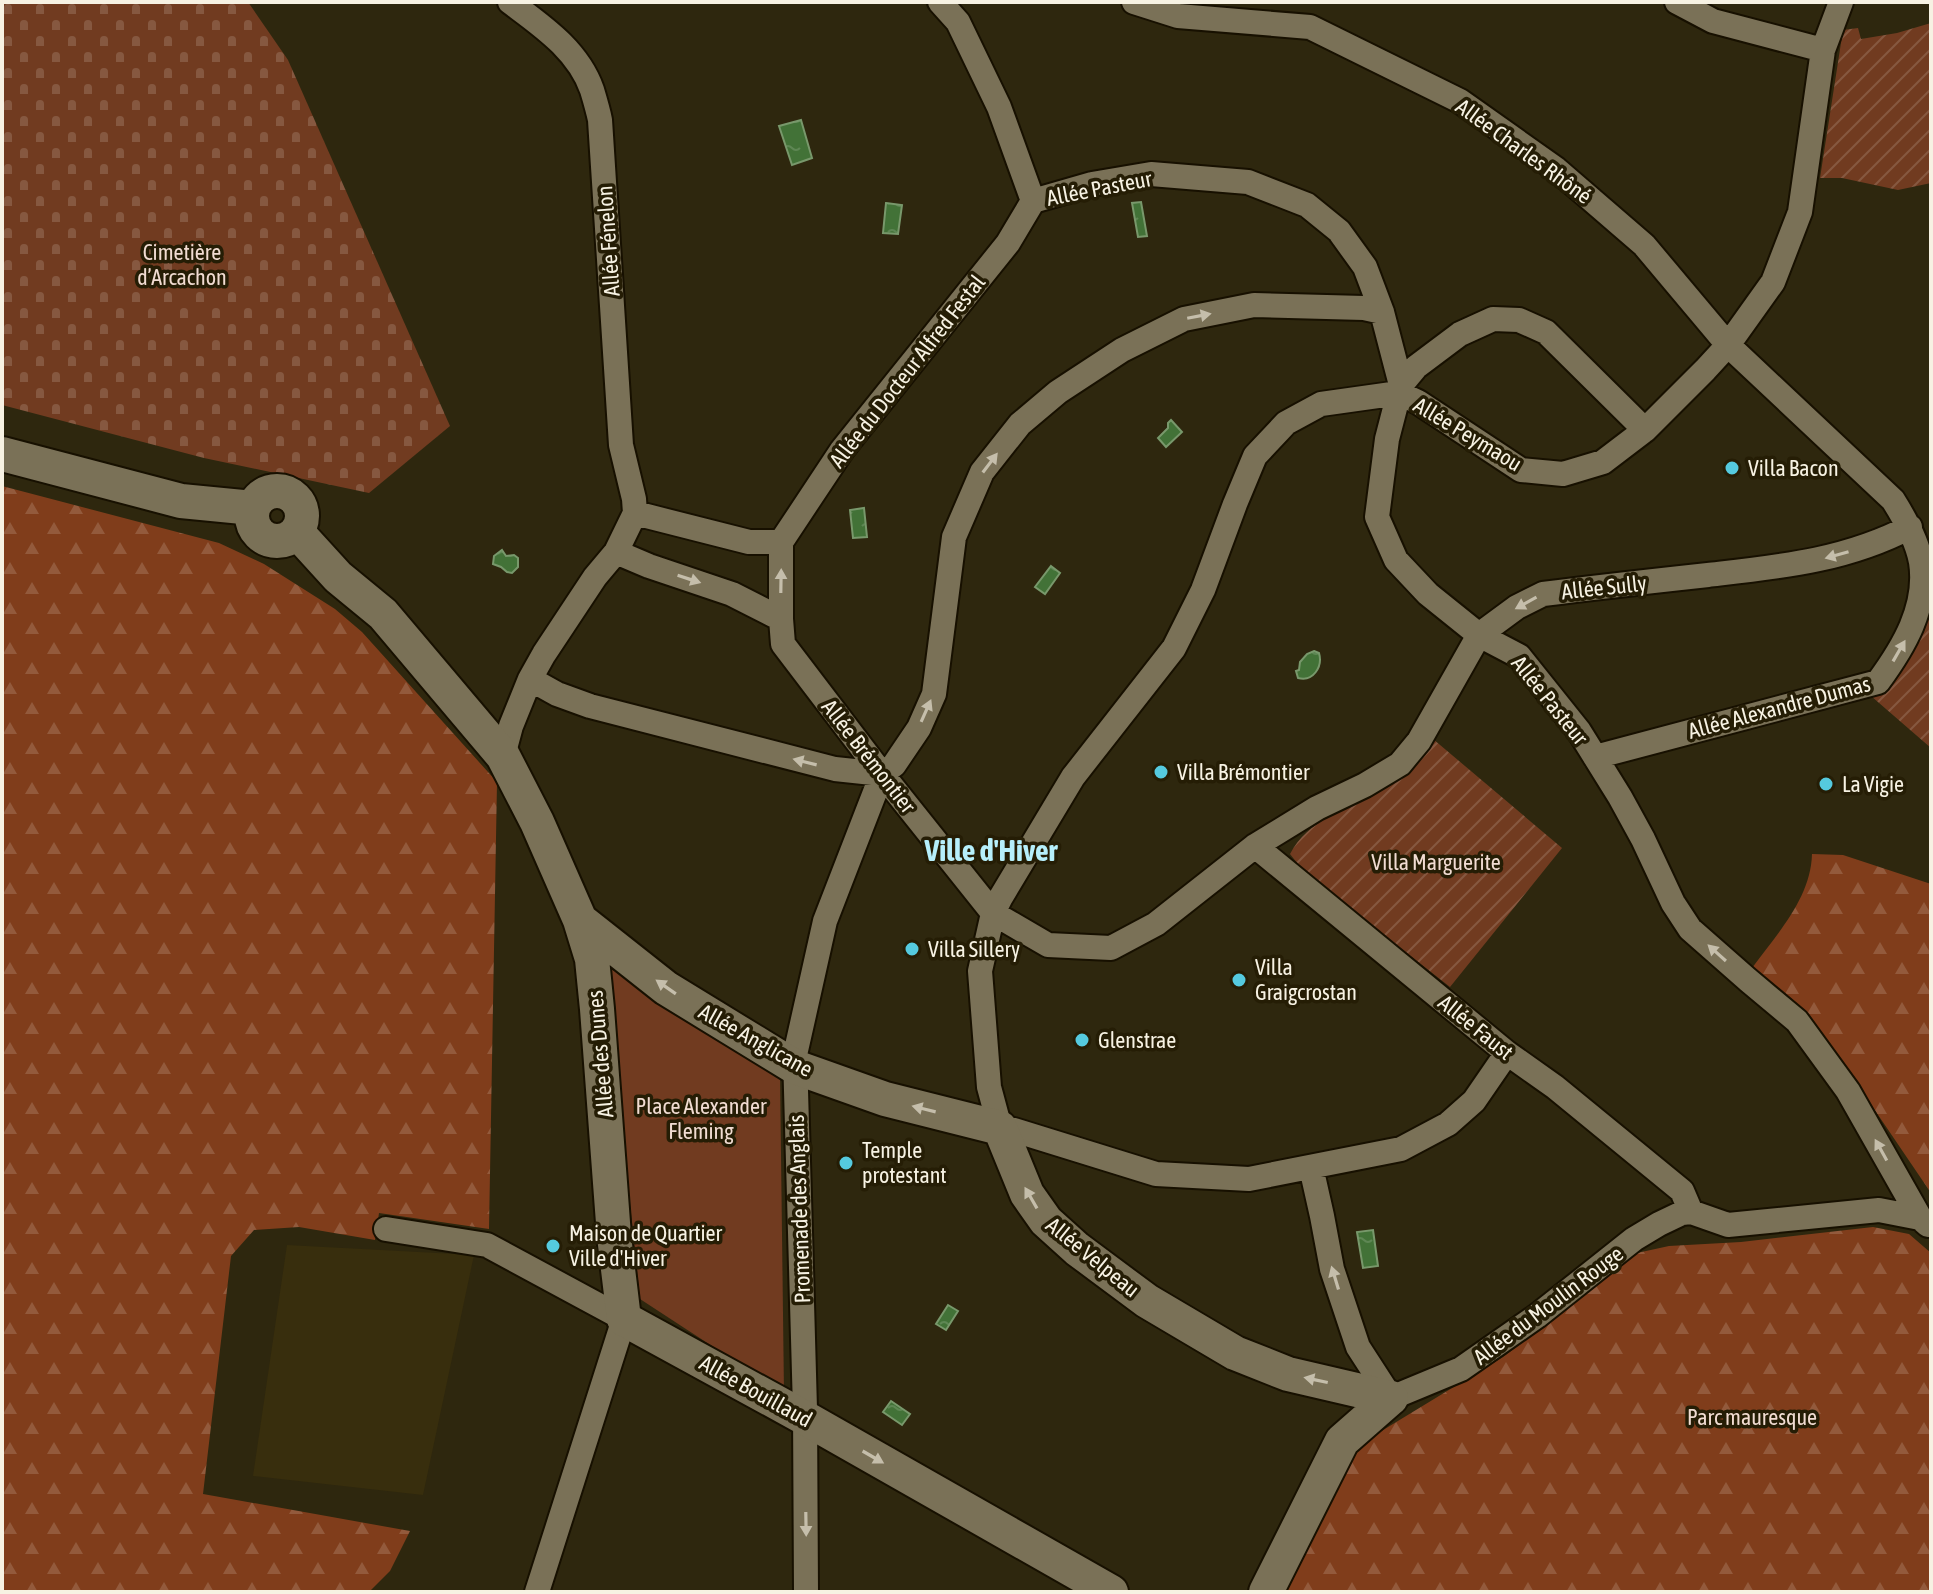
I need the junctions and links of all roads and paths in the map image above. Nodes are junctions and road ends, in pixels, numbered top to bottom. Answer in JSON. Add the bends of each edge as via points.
{"nodes":[{"id":1,"x":510,"y":2,"type":"edge"},
{"id":2,"x":940,"y":2,"type":"edge"},
{"id":3,"x":1134,"y":2,"type":"edge"},
{"id":4,"x":1677,"y":2,"type":"edge"},
{"id":5,"x":1841,"y":2,"type":"edge"},
{"id":6,"x":1823,"y":50,"type":"junction"},
{"id":7,"x":1033,"y":201,"type":"junction"},
{"id":8,"x":1382,"y":312,"type":"junction"},
{"id":9,"x":1728,"y":345,"type":"junction"},
{"id":10,"x":1400,"y":389,"type":"junction"},
{"id":11,"x":1645,"y":430,"type":"junction"},
{"id":12,"x":2,"y":454,"type":"edge"},
{"id":13,"x":635,"y":513,"type":"junction"},
{"id":14,"x":1910,"y":527,"type":"junction"},
{"id":15,"x":781,"y":542,"type":"junction"},
{"id":16,"x":616,"y":552,"type":"junction"},
{"id":17,"x":781,"y":619,"type":"junction"},
{"id":18,"x":1479,"y":635,"type":"junction"},
{"id":19,"x":530,"y":679,"type":"junction"},
{"id":20,"x":503,"y":756,"type":"junction"},
{"id":21,"x":1595,"y":757,"type":"junction"},
{"id":22,"x":882,"y":774,"type":"junction"},
{"id":23,"x":1255,"y":846,"type":"junction"},
{"id":24,"x":993,"y":913,"type":"junction"},
{"id":25,"x":580,"y":920,"type":"junction"},
{"id":26,"x":1507,"y":1053,"type":"junction"},
{"id":27,"x":795,"y":1067,"type":"junction"},
{"id":28,"x":1000,"y":1128,"type":"junction"},
{"id":29,"x":1311,"y":1167,"type":"junction"},
{"id":30,"x":1691,"y":1212,"type":"junction"},
{"id":31,"x":1925,"y":1222,"type":"edge"},
{"id":32,"x":386,"y":1229,"type":"dead end"},
{"id":33,"x":624,"y":1319,"type":"junction"},
{"id":34,"x":1391,"y":1398,"type":"junction"},
{"id":35,"x":805,"y":1418,"type":"junction"},
{"id":36,"x":1271,"y":1586,"type":"edge"},
{"id":37,"x":537,"y":1592,"type":"edge"},
{"id":38,"x":806,"y":1592,"type":"edge"},
{"id":39,"x":1111,"y":1592,"type":"edge"}],
"edges":[{"from":1,"to":13,"type":"street","name":"Allée Fénelon","via":[[571,54],[591,87],[600,120],[621,445]]},
{"from":2,"to":7,"type":"street","via":[[958,22],[999,107]]},
{"from":3,"to":9,"type":"street","name":"Allée Charles Rhôné","via":[[1178,16],[1310,27],[1460,101],[1556,169],[1644,245]]},
{"from":4,"to":6,"type":"street","via":[[1713,21]]},
{"from":5,"to":6,"type":"street","name":"Allée Peymaou"},
{"from":6,"to":9,"type":"street","name":"Allée Peymaou","via":[[1800,212],[1773,282]]},
{"from":7,"to":8,"type":"street","name":"Allée Pasteur","via":[[1151,174],[1248,182],[1307,205],[1339,231],[1365,267]]},
{"from":7,"to":15,"type":"street","name":"Allée du Docteur Alfred Festal","via":[[1008,243],[842,450]]},
{"from":8,"to":10,"type":"street","name":"Allée Pasteur"},
{"from":22,"to":8,"type":"street","name":"Promenade des Anglais","one_way":true,"via":[[919,728],[934,694],[954,537],[982,472],[1020,424],[1122,350],[1184,319],[1254,305]]},
{"from":9,"to":11,"type":"street","name":"Allée Peymaou"},
{"from":9,"to":14,"type":"street","name":"Allée Alexandre Dumas","via":[[1893,500]]},
{"from":10,"to":11,"type":"street","name":"Allée Peymaou","via":[[1521,470],[1563,474],[1603,462]]},
{"from":10,"to":11,"type":"street","via":[[1416,367],[1460,334],[1493,319],[1519,320],[1546,332]]},
{"from":10,"to":18,"type":"street","name":"Allée Pasteur","via":[[1377,517],[1396,560]]},
{"from":10,"to":24,"type":"street","name":"Allée Velpeau","via":[[1321,404],[1286,423],[1255,456],[1203,590],[1174,648],[1073,777]]},
{"from":12,"to":20,"type":"street","name":"Allée des Dunes","via":[[181,501],[253,508],[253,525],[273,541],[297,532],[338,577],[383,614]]},
{"from":13,"to":15,"type":"street","via":[[749,542]]},
{"from":13,"to":16,"type":"street"},
{"from":14,"to":18,"type":"street","name":"Allée Sully","one_way":true,"via":[[1837,556],[1796,565],[1543,594]]},
{"from":21,"to":14,"type":"street","name":"Allée Alexandre Dumas","one_way":true,"via":[[1878,682],[1913,626],[1922,587],[1921,561]]},
{"from":17,"to":15,"type":"street","name":"Allée Brémontier","one_way":true},
{"from":16,"to":17,"type":"street","one_way":true,"via":[[732,594]]},
{"from":16,"to":19,"type":"street"},
{"from":17,"to":22,"type":"street","name":"Allée Brémontier","via":[[783,644]]},
{"from":18,"to":21,"type":"street","name":"Allée Pasteur","via":[[1519,656]]},
{"from":18,"to":23,"type":"street","name":"Allée Sully","via":[[1419,741],[1400,764]]},
{"from":19,"to":20,"type":"street"},
{"from":22,"to":19,"type":"street","one_way":true,"via":[[835,769],[590,706]]},
{"from":20,"to":25,"type":"street","name":"Allée des Dunes"},
{"from":31,"to":21,"type":"street","name":"Allée Pasteur","one_way":true,"via":[[1848,1091],[1797,1021],[1690,929]]},
{"from":22,"to":24,"type":"street","name":"Allée Brémontier"},
{"from":22,"to":27,"type":"street","name":"Promenade des Anglais","via":[[825,921]]},
{"from":23,"to":24,"type":"street","name":"Allée Brémontier","via":[[1156,924],[1111,948],[1048,945]]},
{"from":23,"to":26,"type":"street","name":"Allée Faust"},
{"from":24,"to":28,"type":"street","name":"Allée Velpeau","via":[[980,971],[989,1087]]},
{"from":27,"to":25,"type":"street","name":"Allée Anglicane","one_way":true,"via":[[666,988]]},
{"from":25,"to":33,"type":"street","name":"Allée des Dunes","via":[[592,959]]},
{"from":26,"to":29,"type":"street","via":[[1474,1101],[1448,1124],[1401,1149]]},
{"from":26,"to":30,"type":"street","name":"Allée Faust","via":[[1682,1191]]},
{"from":28,"to":27,"type":"street","name":"Allée Anglicane","one_way":true,"via":[[885,1099]]},
{"from":27,"to":35,"type":"street","name":"Promenade des Anglais"},
{"from":28,"to":29,"type":"street","via":[[1156,1174],[1249,1179]]},
{"from":34,"to":28,"type":"street","name":"Allée Velpeau","one_way":true,"via":[[1288,1374],[1235,1353],[1147,1301],[1046,1221],[1027,1194]]},
{"from":34,"to":29,"type":"street","one_way":true,"via":[[1358,1347],[1332,1269]]},
{"from":30,"to":31,"type":"street","via":[[1728,1225],[1879,1210]]},
{"from":30,"to":34,"type":"street","name":"Allée du Moulin Rouge","via":[[1634,1239],[1461,1369]]},
{"from":32,"to":33,"type":"street","name":"Allée Bouillaud","via":[[487,1245]]},
{"from":33,"to":35,"type":"street","name":"Allée Bouillaud"},
{"from":33,"to":37,"type":"street","name":"Allée des Dunes"},
{"from":34,"to":36,"type":"street","name":"Allée du Moulin Rouge","via":[[1342,1441]]},
{"from":35,"to":38,"type":"street","name":"Promenade des Anglais","one_way":true},
{"from":35,"to":39,"type":"street","name":"Allée Bouillaud","one_way":true}]}
